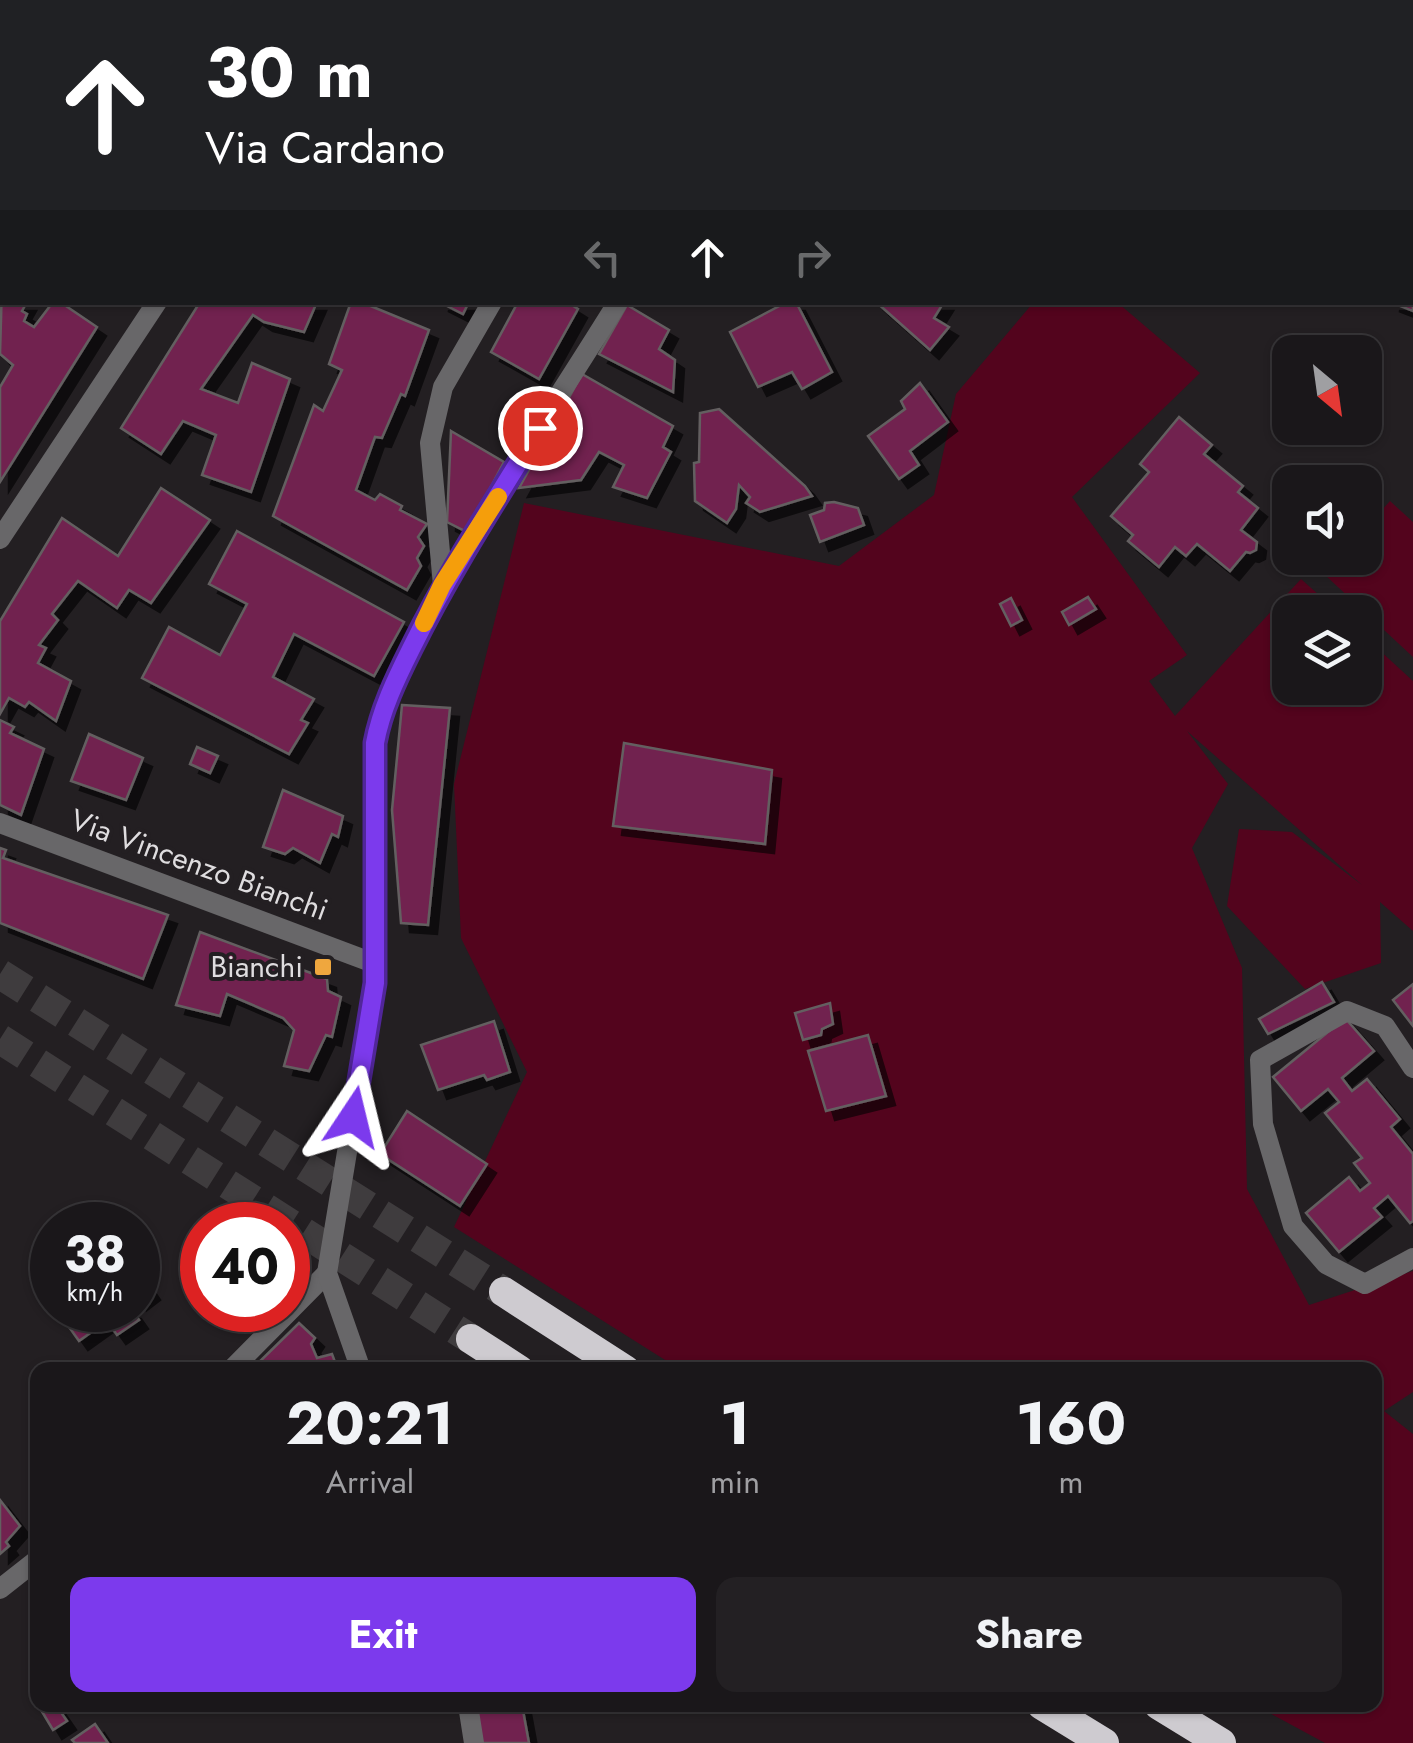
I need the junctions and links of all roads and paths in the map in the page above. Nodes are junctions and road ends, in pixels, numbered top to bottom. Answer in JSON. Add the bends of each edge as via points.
{"nodes":[{"id":1,"x":155,"y":305,"type":"edge"},
{"id":2,"x":490,"y":305,"type":"edge"},
{"id":3,"x":616,"y":305,"type":"edge"},
{"id":4,"x":0,"y":539,"type":"edge"},
{"id":5,"x":442,"y":585,"type":"junction"},
{"id":6,"x":0,"y":824,"type":"edge"},
{"id":7,"x":376,"y":964,"type":"junction"},
{"id":8,"x":1413,"y":1068,"type":"edge"},
{"id":9,"x":1413,"y":1258,"type":"edge"},
{"id":10,"x":327,"y":1273,"type":"junction"},
{"id":11,"x":504,"y":1292,"type":"tunnel mouth"},
{"id":12,"x":471,"y":1339,"type":"tunnel mouth"},
{"id":13,"x":239,"y":1362,"type":"edge"},
{"id":14,"x":358,"y":1362,"type":"edge"},
{"id":15,"x":507,"y":1362,"type":"edge"},
{"id":16,"x":613,"y":1362,"type":"edge"},
{"id":17,"x":30,"y":1565,"type":"edge"},
{"id":18,"x":0,"y":1588,"type":"edge"},
{"id":19,"x":469,"y":1712,"type":"edge"},
{"id":20,"x":1053,"y":1712,"type":"edge"},
{"id":21,"x":1170,"y":1712,"type":"edge"},
{"id":22,"x":474,"y":1743,"type":"edge"},
{"id":23,"x":1104,"y":1743,"type":"edge"},
{"id":24,"x":1221,"y":1743,"type":"edge"}],
"edges":[{"from":1,"to":4,"type":"street"},
{"from":2,"to":5,"type":"street","via":[[442,386],[430,443]]},
{"from":3,"to":5,"type":"street"},
{"from":5,"to":7,"type":"street","via":[[394,683],[375,743]]},
{"from":6,"to":7,"type":"street","name":"Via Vincenzo Bianchi"},
{"from":7,"to":10,"type":"street"},
{"from":8,"to":9,"type":"street","via":[[1385,1026],[1347,1010],[1260,1060],[1263,1124],[1293,1226],[1326,1264],[1365,1284]]},
{"from":10,"to":13,"type":"street"},
{"from":10,"to":14,"type":"street"},
{"from":11,"to":16,"type":"highway"},
{"from":12,"to":15,"type":"highway"},
{"from":17,"to":18,"type":"street"},
{"from":19,"to":22,"type":"street"},
{"from":20,"to":23,"type":"highway"},
{"from":21,"to":24,"type":"highway"}]}
